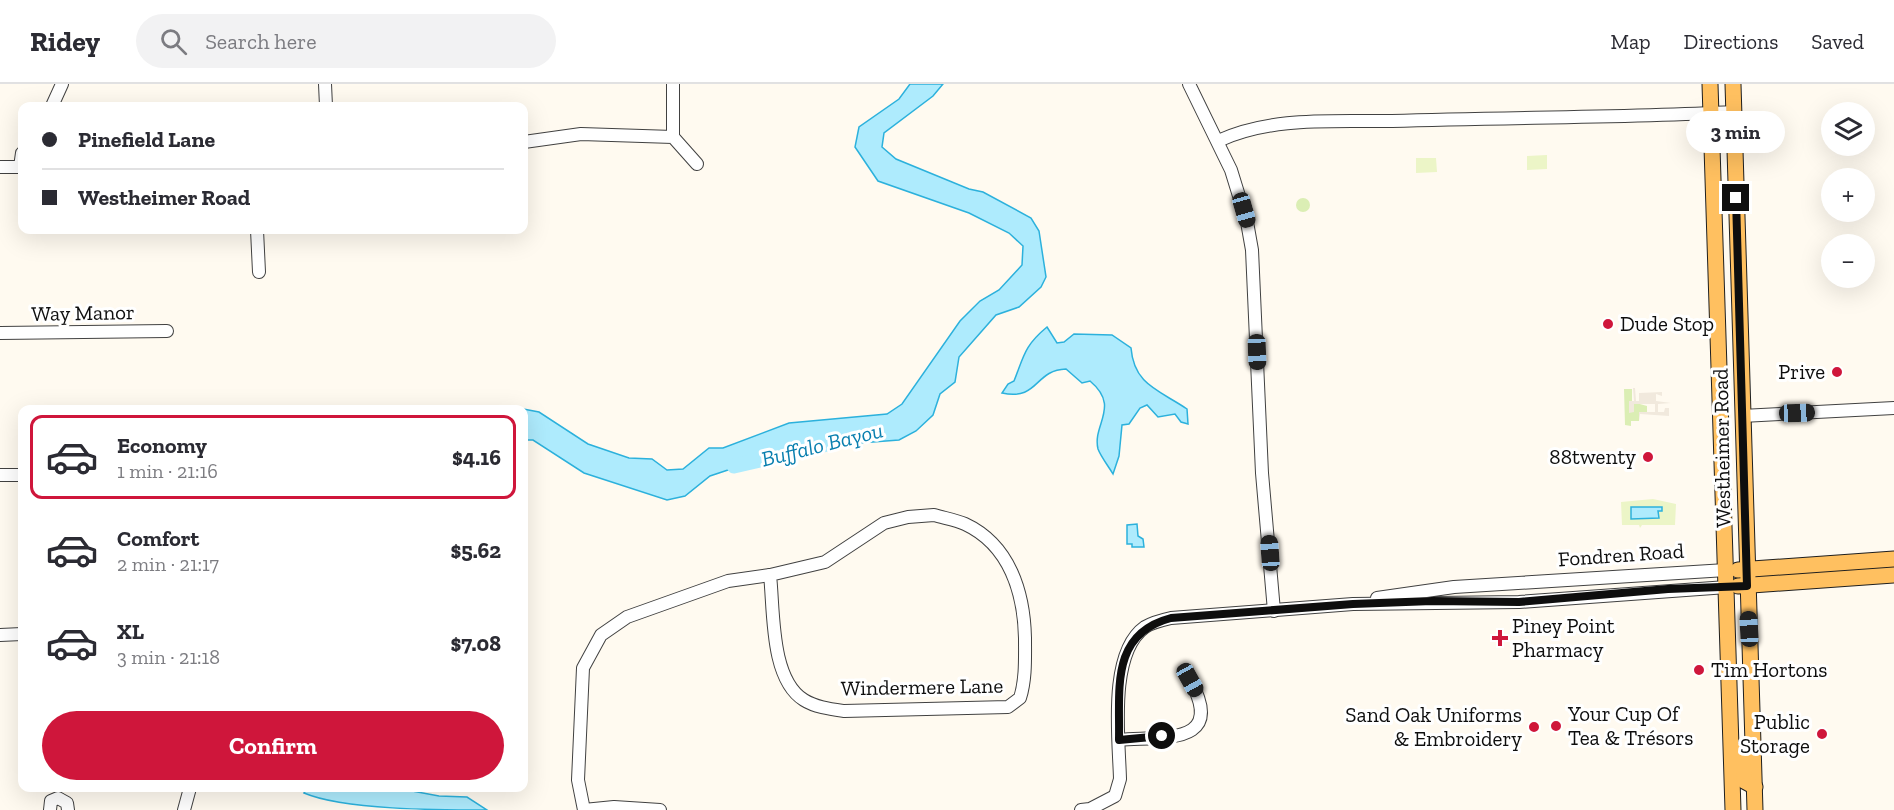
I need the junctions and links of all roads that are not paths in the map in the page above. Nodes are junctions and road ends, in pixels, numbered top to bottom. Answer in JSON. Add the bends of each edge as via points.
{"nodes":[{"id":1,"x":62,"y":84,"type":"edge"},
{"id":2,"x":325,"y":84,"type":"edge"},
{"id":3,"x":673,"y":84,"type":"edge"},
{"id":4,"x":1189,"y":84,"type":"edge"},
{"id":5,"x":1710,"y":84,"type":"edge"},
{"id":6,"x":1733,"y":84,"type":"edge"},
{"id":7,"x":55,"y":102,"type":"edge"},
{"id":8,"x":326,"y":102,"type":"edge"},
{"id":9,"x":1733,"y":111,"type":"junction"},
{"id":10,"x":1711,"y":113,"type":"junction"},
{"id":11,"x":672,"y":137,"type":"junction"},
{"id":12,"x":528,"y":141,"type":"edge"},
{"id":13,"x":1218,"y":141,"type":"junction"},
{"id":14,"x":697,"y":164,"type":"dead end"},
{"id":15,"x":0,"y":167,"type":"edge"},
{"id":16,"x":18,"y":167,"type":"edge"},
{"id":17,"x":257,"y":234,"type":"edge"},
{"id":18,"x":259,"y":272,"type":"dead end"},
{"id":19,"x":167,"y":331,"type":"dead end"},
{"id":20,"x":0,"y":333,"type":"edge"},
{"id":21,"x":1894,"y":408,"type":"edge"},
{"id":22,"x":1742,"y":416,"type":"junction"},
{"id":23,"x":0,"y":475,"type":"edge"},
{"id":24,"x":18,"y":475,"type":"edge"},
{"id":25,"x":1894,"y":559,"type":"edge"},
{"id":26,"x":1746,"y":569,"type":"junction"},
{"id":27,"x":1726,"y":570,"type":"junction"},
{"id":28,"x":770,"y":574,"type":"junction"},
{"id":29,"x":1894,"y":575,"type":"edge"},
{"id":30,"x":1747,"y":586,"type":"junction"},
{"id":31,"x":1727,"y":587,"type":"junction"},
{"id":32,"x":1353,"y":604,"type":"junction"},
{"id":33,"x":1274,"y":611,"type":"junction"},
{"id":34,"x":18,"y":634,"type":"edge"},
{"id":35,"x":0,"y":635,"type":"edge"},
{"id":36,"x":1190,"y":680,"type":"dead end"},
{"id":37,"x":1119,"y":740,"type":"junction"},
{"id":38,"x":1732,"y":748,"type":"junction"},
{"id":39,"x":1755,"y":787,"type":"junction"},
{"id":40,"x":189,"y":792,"type":"edge"},
{"id":41,"x":50,"y":810,"type":"edge"},
{"id":42,"x":68,"y":810,"type":"edge"},
{"id":43,"x":184,"y":810,"type":"edge"},
{"id":44,"x":584,"y":810,"type":"edge"},
{"id":45,"x":660,"y":810,"type":"edge"},
{"id":46,"x":1081,"y":810,"type":"edge"},
{"id":47,"x":1733,"y":810,"type":"edge"},
{"id":48,"x":1755,"y":810,"type":"edge"}],
"edges":[{"from":1,"to":7,"type":"street"},
{"from":2,"to":8,"type":"street"},
{"from":3,"to":11,"type":"street"},
{"from":4,"to":13,"type":"street"},
{"from":5,"to":10,"type":"main road","name":"Westheimer Road"},
{"from":6,"to":9,"type":"main road","name":"Westheimer Road"},
{"from":9,"to":10,"type":"street"},
{"from":9,"to":22,"type":"main road","name":"Westheimer Road"},
{"from":10,"to":13,"type":"street","via":[[1302,123],[1249,129]]},
{"from":10,"to":27,"type":"main road","name":"Westheimer Road"},
{"from":11,"to":12,"type":"street","via":[[581,134]]},
{"from":11,"to":14,"type":"street"},
{"from":13,"to":33,"type":"street","via":[[1240,197],[1252,250],[1262,474]]},
{"from":15,"to":16,"type":"street"},
{"from":17,"to":18,"type":"street"},
{"from":19,"to":20,"type":"street","name":"Way Manor"},
{"from":21,"to":22,"type":"street"},
{"from":22,"to":26,"type":"main road","name":"Westheimer Road"},
{"from":23,"to":24,"type":"street"},
{"from":25,"to":26,"type":"main road","name":"Fondren Road"},
{"from":26,"to":27,"type":"main road","name":"Fondren Road"},
{"from":26,"to":30,"type":"main road","name":"Westheimer Road"},
{"from":27,"to":31,"type":"main road","name":"Westheimer Road"},
{"from":27,"to":32,"type":"street","name":"Fondren Road","via":[[1435,589]]},
{"from":28,"to":28,"type":"street","name":"Windermere Lane","via":[[825,562],[884,524],[908,517],[934,515],[965,524],[1000,552],[1017,583],[1024,615],[1020,698],[1008,706],[844,711],[802,699],[784,677],[779,662]]},
{"from":28,"to":44,"type":"street","name":"Windermere Lane","via":[[728,581],[627,617],[601,635],[583,668],[578,780]]},
{"from":29,"to":30,"type":"main road","name":"Fondren Road"},
{"from":30,"to":31,"type":"main road","name":"Fondren Road"},
{"from":30,"to":39,"type":"main road","name":"Westheimer Road"},
{"from":31,"to":32,"type":"street","name":"Fondren Road","via":[[1519,602]]},
{"from":31,"to":38,"type":"main road","name":"Westheimer Road"},
{"from":32,"to":33,"type":"street","name":"Fondren Road"},
{"from":33,"to":37,"type":"street","name":"Fondren Road","via":[[1171,618],[1143,628],[1130,646],[1121,670]]},
{"from":34,"to":35,"type":"street"},
{"from":36,"to":37,"type":"street","via":[[1203,713],[1198,726],[1184,735]]},
{"from":37,"to":46,"type":"street","via":[[1120,779],[1115,796]]},
{"from":38,"to":39,"type":"main road","via":[[1743,757],[1744,782]]},
{"from":38,"to":47,"type":"main road","name":"Westheimer Road"},
{"from":39,"to":48,"type":"main road","name":"Westheimer Road"},
{"from":40,"to":43,"type":"street"},
{"from":41,"to":42,"type":"street","via":[[51,801],[58,798],[67,802]]},
{"from":44,"to":45,"type":"street"}]}
